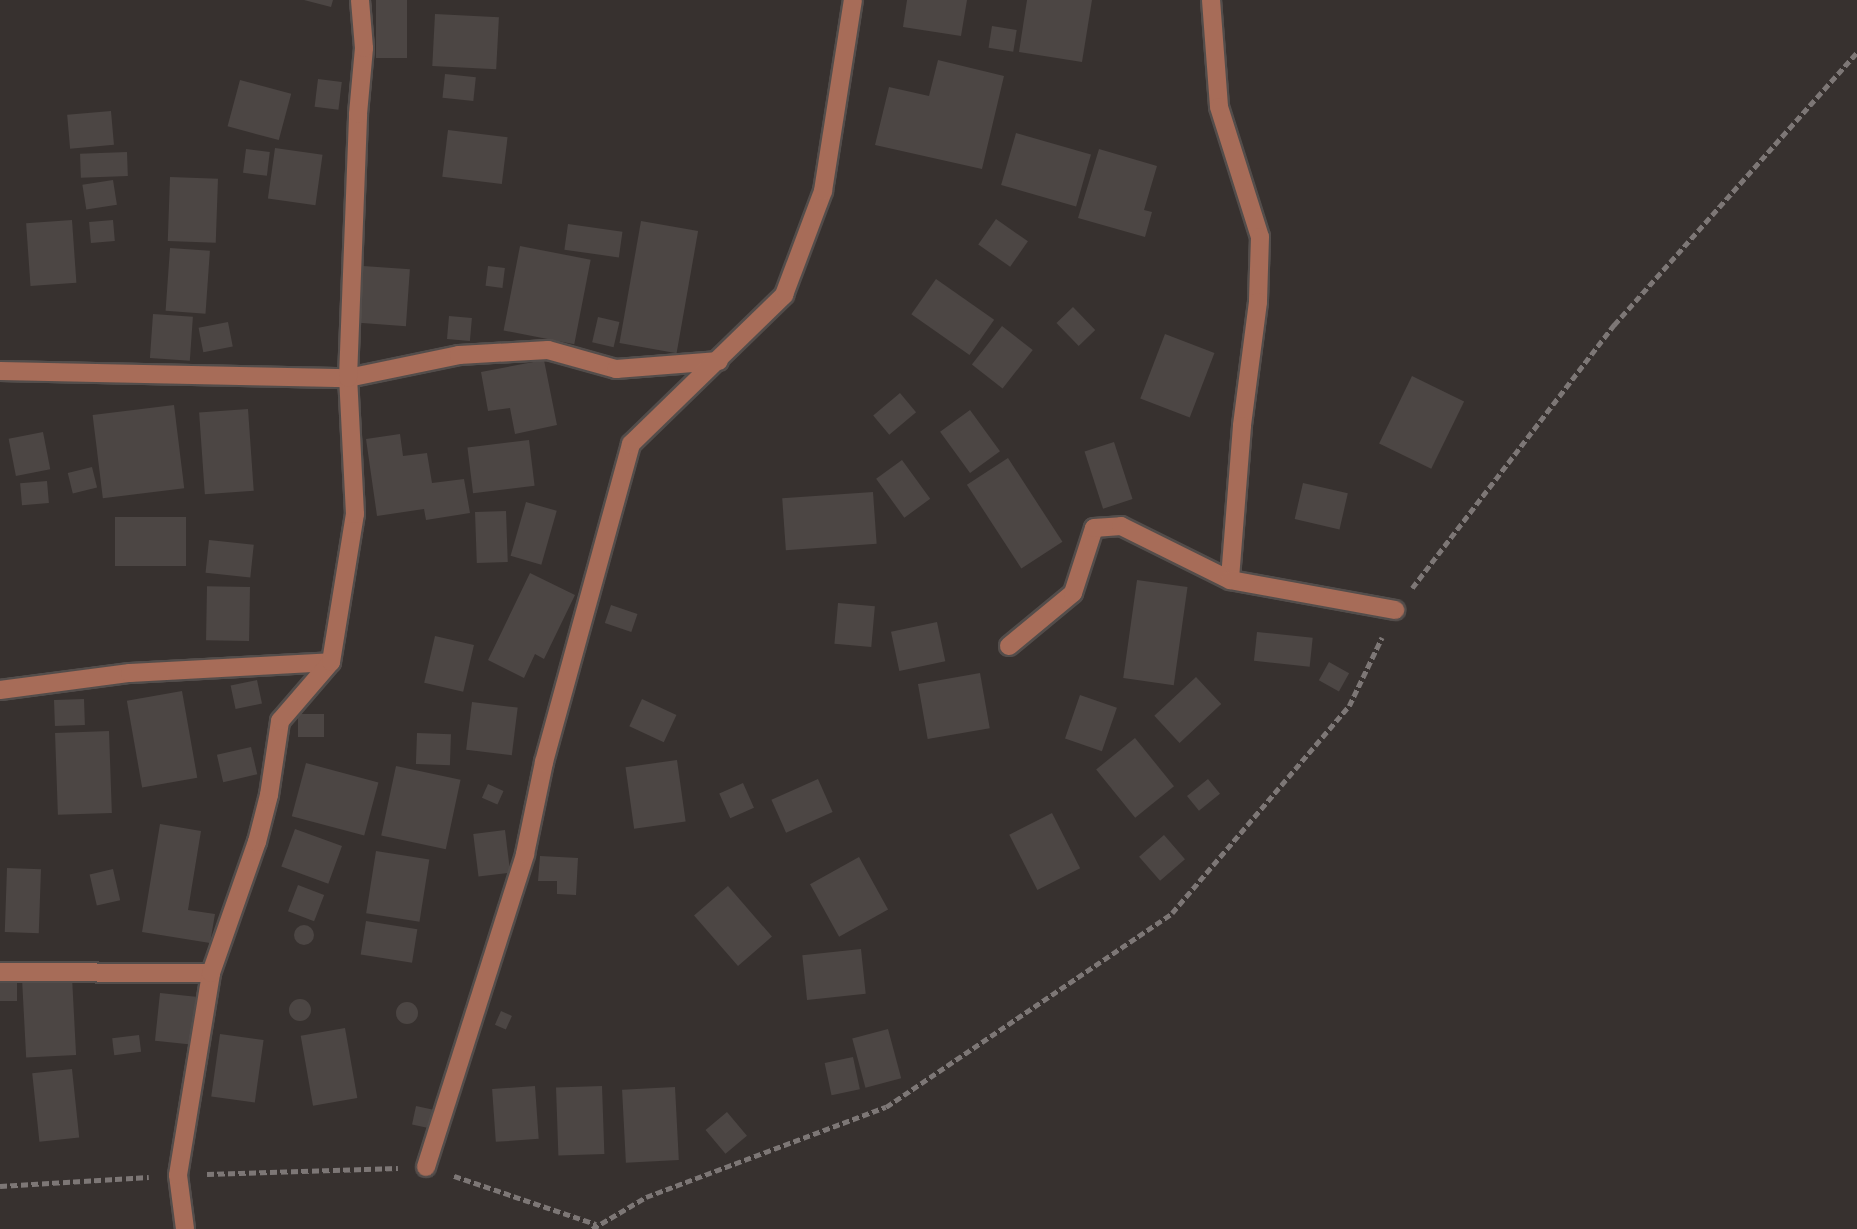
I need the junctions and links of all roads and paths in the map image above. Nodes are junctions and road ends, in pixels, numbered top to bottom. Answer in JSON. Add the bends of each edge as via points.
{"nodes":[{"id":1,"x":360,"y":0,"type":"edge"},
{"id":2,"x":853,"y":0,"type":"edge"},
{"id":3,"x":1211,"y":0,"type":"edge"},
{"id":4,"x":1857,"y":52,"type":"edge"},
{"id":5,"x":719,"y":361,"type":"junction"},
{"id":6,"x":0,"y":371,"type":"edge"},
{"id":7,"x":348,"y":378,"type":"junction"},
{"id":8,"x":1230,"y":580,"type":"junction"},
{"id":9,"x":1395,"y":610,"type":"junction"},
{"id":10,"x":1009,"y":646,"type":"dead end"},
{"id":11,"x":331,"y":662,"type":"junction"},
{"id":12,"x":0,"y":690,"type":"edge"},
{"id":13,"x":0,"y":972,"type":"edge"},
{"id":14,"x":211,"y":973,"type":"junction"},
{"id":15,"x":426,"y":1167,"type":"junction"},
{"id":16,"x":178,"y":1175,"type":"junction"},
{"id":17,"x":0,"y":1186,"type":"edge"},
{"id":18,"x":596,"y":1224,"type":"junction"},
{"id":19,"x":185,"y":1229,"type":"edge"},
{"id":20,"x":592,"y":1229,"type":"edge"}],
"edges":[{"from":1,"to":7,"type":"street","via":[[364,48]]},
{"from":2,"to":5,"type":"street","via":[[823,191],[814,217],[784,295]]},
{"from":3,"to":8,"type":"street","via":[[1219,107],[1260,237],[1258,303],[1242,426]]},
{"from":4,"to":9,"type":"path","via":[[1614,325]]},
{"from":5,"to":7,"type":"street","via":[[616,369],[548,350],[459,355]]},
{"from":5,"to":15,"type":"street","via":[[631,444],[544,762],[525,854]]},
{"from":6,"to":7,"type":"street"},
{"from":7,"to":11,"type":"street","via":[[355,514]]},
{"from":8,"to":9,"type":"street"},
{"from":8,"to":10,"type":"street","via":[[1121,526],[1094,528],[1073,593]]},
{"from":9,"to":18,"type":"path","via":[[1349,706],[1172,913],[886,1107],[646,1197]]},
{"from":11,"to":12,"type":"street","via":[[130,673]]},
{"from":11,"to":14,"type":"street","via":[[280,721],[257,842]]},
{"from":13,"to":14,"type":"street"},
{"from":14,"to":16,"type":"street"},
{"from":15,"to":16,"type":"path"},
{"from":15,"to":18,"type":"path"},
{"from":16,"to":17,"type":"path"},
{"from":16,"to":19,"type":"street"},
{"from":18,"to":20,"type":"path"}]}
